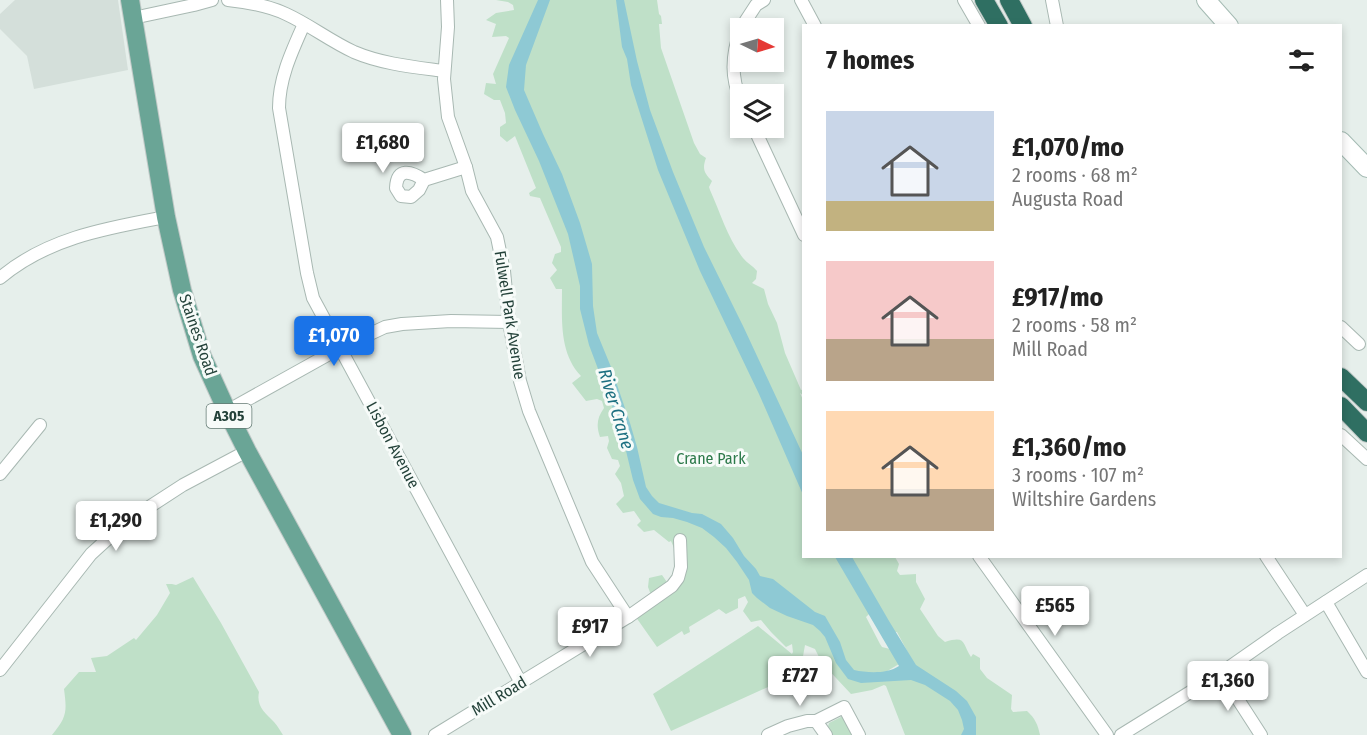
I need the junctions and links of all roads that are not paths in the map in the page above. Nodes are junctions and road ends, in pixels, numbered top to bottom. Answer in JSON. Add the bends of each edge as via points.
{"nodes":[{"id":1,"x":130,"y":0,"type":"edge"},
{"id":2,"x":212,"y":0,"type":"edge"},
{"id":3,"x":228,"y":0,"type":"edge"},
{"id":4,"x":447,"y":0,"type":"edge"},
{"id":5,"x":764,"y":0,"type":"edge"},
{"id":6,"x":801,"y":0,"type":"edge"},
{"id":7,"x":964,"y":0,"type":"edge"},
{"id":8,"x":984,"y":0,"type":"edge"},
{"id":9,"x":1009,"y":0,"type":"edge"},
{"id":10,"x":1052,"y":0,"type":"edge"},
{"id":11,"x":1206,"y":0,"type":"edge"},
{"id":12,"x":133,"y":18,"type":"junction"},
{"id":13,"x":748,"y":18,"type":"edge"},
{"id":14,"x":304,"y":24,"type":"junction"},
{"id":15,"x":814,"y":24,"type":"edge"},
{"id":16,"x":977,"y":24,"type":"edge"},
{"id":17,"x":998,"y":24,"type":"edge"},
{"id":18,"x":1022,"y":24,"type":"edge"},
{"id":19,"x":1057,"y":24,"type":"edge"},
{"id":20,"x":1227,"y":24,"type":"edge"},
{"id":21,"x":444,"y":72,"type":"junction"},
{"id":22,"x":759,"y":138,"type":"edge"},
{"id":23,"x":1342,"y":142,"type":"edge"},
{"id":24,"x":466,"y":167,"type":"junction"},
{"id":25,"x":1367,"y":168,"type":"edge"},
{"id":26,"x":424,"y":180,"type":"dead end"},
{"id":27,"x":166,"y":217,"type":"junction"},
{"id":28,"x":802,"y":231,"type":"edge"},
{"id":29,"x":0,"y":278,"type":"edge"},
{"id":30,"x":509,"y":322,"type":"junction"},
{"id":31,"x":1342,"y":328,"type":"edge"},
{"id":32,"x":1359,"y":344,"type":"dead end"},
{"id":33,"x":340,"y":348,"type":"junction"},
{"id":34,"x":1342,"y":378,"type":"edge"},
{"id":35,"x":1367,"y":402,"type":"edge"},
{"id":36,"x":1342,"y":407,"type":"edge"},
{"id":37,"x":227,"y":411,"type":"junction"},
{"id":38,"x":40,"y":425,"type":"dead end"},
{"id":39,"x":1367,"y":433,"type":"edge"},
{"id":40,"x":1342,"y":436,"type":"edge"},
{"id":41,"x":247,"y":451,"type":"junction"},
{"id":42,"x":1367,"y":459,"type":"edge"},
{"id":43,"x":0,"y":474,"type":"edge"},
{"id":44,"x":680,"y":540,"type":"dead end"},
{"id":45,"x":980,"y":558,"type":"edge"},
{"id":46,"x":1267,"y":558,"type":"edge"},
{"id":47,"x":1367,"y":575,"type":"edge"},
{"id":48,"x":1326,"y":602,"type":"junction"},
{"id":49,"x":1305,"y":615,"type":"junction"},
{"id":50,"x":628,"y":617,"type":"junction"},
{"id":51,"x":0,"y":670,"type":"edge"},
{"id":52,"x":1367,"y":672,"type":"edge"},
{"id":53,"x":1221,"y":673,"type":"junction"},
{"id":54,"x":521,"y":683,"type":"junction"},
{"id":55,"x":816,"y":721,"type":"junction"},
{"id":56,"x":402,"y":735,"type":"edge"},
{"id":57,"x":435,"y":735,"type":"edge"},
{"id":58,"x":768,"y":735,"type":"edge"},
{"id":59,"x":826,"y":735,"type":"edge"},
{"id":60,"x":859,"y":735,"type":"edge"},
{"id":61,"x":1107,"y":735,"type":"edge"},
{"id":62,"x":1121,"y":735,"type":"edge"},
{"id":63,"x":1261,"y":735,"type":"edge"}],
"edges":[{"from":1,"to":12,"type":"main road","name":"Staines Road","number":"A305"},
{"from":2,"to":12,"type":"street"},
{"from":3,"to":14,"type":"street","via":[[284,12]]},
{"from":4,"to":21,"type":"street","name":"Fulwell Park Avenue"},
{"from":5,"to":13,"type":"street"},
{"from":6,"to":15,"type":"street"},
{"from":7,"to":16,"type":"street"},
{"from":8,"to":17,"type":"highway"},
{"from":9,"to":18,"type":"highway"},
{"from":10,"to":19,"type":"street"},
{"from":11,"to":20,"type":"street"},
{"from":12,"to":27,"type":"main road","name":"Staines Road","number":"A305"},
{"from":14,"to":21,"type":"street","via":[[356,53]]},
{"from":14,"to":33,"type":"street","name":"Lisbon Avenue","via":[[282,78],[279,108],[306,273],[313,298]]},
{"from":21,"to":24,"type":"street","name":"Fulwell Park Avenue","via":[[448,117]]},
{"from":22,"to":28,"type":"street"},
{"from":23,"to":25,"type":"street"},
{"from":24,"to":26,"type":"street"},
{"from":24,"to":30,"type":"street","name":"Fulwell Park Avenue","via":[[472,191],[497,237]]},
{"from":27,"to":29,"type":"street","via":[[105,228],[67,240],[16,265]]},
{"from":27,"to":37,"type":"main road","name":"Staines Road","number":"A305","via":[[202,356]]},
{"from":30,"to":33,"type":"street","via":[[402,324],[385,327]]},
{"from":30,"to":50,"type":"street","name":"Fulwell Park Avenue","via":[[516,367],[529,411],[592,562]]},
{"from":31,"to":32,"type":"street"},
{"from":33,"to":37,"type":"street"},
{"from":33,"to":54,"type":"street","name":"Lisbon Avenue"},
{"from":34,"to":35,"type":"highway"},
{"from":36,"to":39,"type":"highway"},
{"from":37,"to":41,"type":"main road","name":"Staines Road","number":"A305"},
{"from":38,"to":43,"type":"street"},
{"from":40,"to":42,"type":"street"},
{"from":41,"to":51,"type":"street","via":[[183,485],[126,522],[91,554]]},
{"from":41,"to":56,"type":"main road","name":"Staines Road","number":"A305"},
{"from":44,"to":50,"type":"street","name":"Mill Road","via":[[678,578]]},
{"from":45,"to":61,"type":"street"},
{"from":46,"to":49,"type":"street"},
{"from":47,"to":48,"type":"street"},
{"from":48,"to":49,"type":"street"},
{"from":48,"to":52,"type":"street"},
{"from":49,"to":53,"type":"street"},
{"from":50,"to":54,"type":"street","name":"Mill Road"},
{"from":53,"to":62,"type":"street"},
{"from":53,"to":63,"type":"street"},
{"from":54,"to":57,"type":"street","name":"Mill Road"},
{"from":55,"to":58,"type":"street","via":[[788,726]]},
{"from":55,"to":59,"type":"street"},
{"from":55,"to":60,"type":"street","via":[[844,707]]}]}
